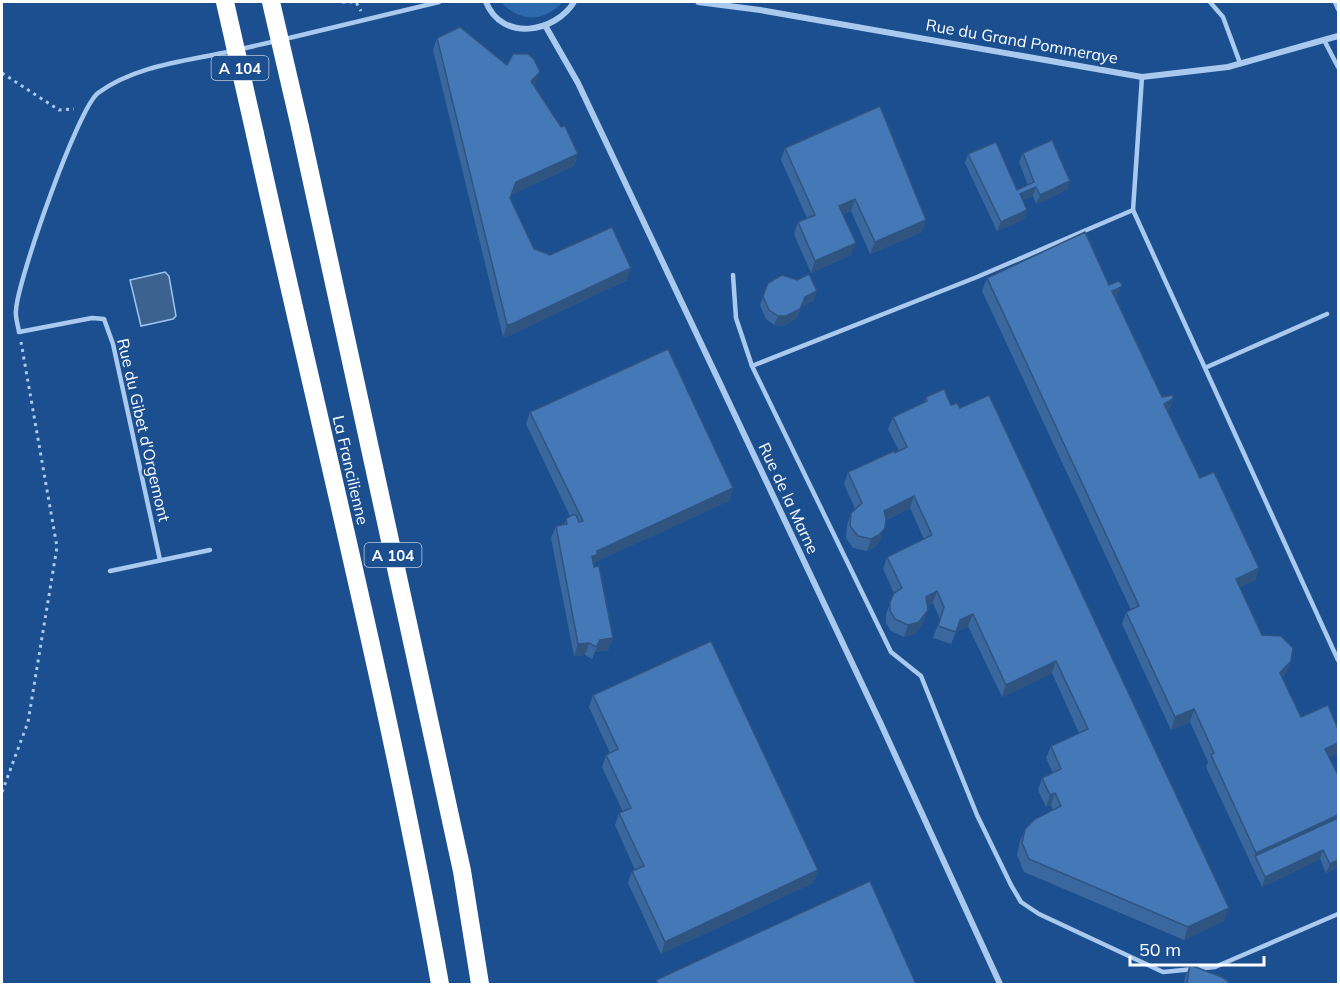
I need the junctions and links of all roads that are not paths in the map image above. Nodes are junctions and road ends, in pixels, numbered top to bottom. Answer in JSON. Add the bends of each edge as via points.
{"nodes":[{"id":1,"x":225,"y":2,"type":"edge"},
{"id":2,"x":271,"y":2,"type":"edge"},
{"id":3,"x":440,"y":2,"type":"edge"},
{"id":4,"x":486,"y":2,"type":"edge"},
{"id":5,"x":574,"y":2,"type":"edge"},
{"id":6,"x":698,"y":2,"type":"edge"},
{"id":7,"x":761,"y":2,"type":"edge"},
{"id":8,"x":1210,"y":2,"type":"edge"},
{"id":9,"x":1335,"y":2,"type":"edge"},
{"id":10,"x":1338,"y":9,"type":"edge"},
{"id":11,"x":760,"y":10,"type":"junction"},
{"id":12,"x":546,"y":27,"type":"junction"},
{"id":13,"x":1338,"y":36,"type":"edge"},
{"id":14,"x":1324,"y":40,"type":"junction"},
{"id":15,"x":1240,"y":63,"type":"junction"},
{"id":16,"x":1338,"y":67,"type":"edge"},
{"id":17,"x":1142,"y":77,"type":"junction"},
{"id":18,"x":1133,"y":210,"type":"junction"},
{"id":19,"x":733,"y":275,"type":"dead end"},
{"id":20,"x":1327,"y":314,"type":"dead end"},
{"id":21,"x":752,"y":366,"type":"junction"},
{"id":22,"x":1207,"y":368,"type":"junction"},
{"id":23,"x":210,"y":550,"type":"dead end"},
{"id":24,"x":160,"y":560,"type":"junction"},
{"id":25,"x":110,"y":571,"type":"dead end"},
{"id":26,"x":1338,"y":660,"type":"edge"},
{"id":27,"x":1338,"y":914,"type":"edge"},
{"id":28,"x":440,"y":984,"type":"edge"},
{"id":29,"x":480,"y":984,"type":"edge"},
{"id":30,"x":1000,"y":984,"type":"edge"}],
"edges":[{"from":1,"to":28,"type":"highway","name":"La Francilienne","number":"A 104","bridge":true,"via":[[377,668]]},
{"from":2,"to":29,"type":"highway","name":"La Francilienne","number":"A 104","bridge":true,"via":[[462,871]]},
{"from":3,"to":24,"type":"lane","name":"Rue du Gibet d'Orgemont","via":[[134,73],[96,94],[74,132],[15,310],[19,332],[104,319],[113,344]]},
{"from":4,"to":12,"type":"street","via":[[513,27]]},
{"from":5,"to":12,"type":"street","via":[[558,21]]},
{"from":6,"to":11,"type":"street","name":"Rue du Grand Pommeraye"},
{"from":7,"to":11,"type":"lane"},
{"from":8,"to":15,"type":"lane","via":[[1231,32]]},
{"from":9,"to":10,"type":"lane"},
{"from":11,"to":17,"type":"street","name":"Rue du Grand Pommeraye"},
{"from":12,"to":30,"type":"street","name":"Rue de la Marne","via":[[578,83]]},
{"from":13,"to":14,"type":"street","name":"Rue du Grand Pommeraye"},
{"from":14,"to":15,"type":"street","name":"Rue du Grand Pommeraye"},
{"from":14,"to":16,"type":"lane"},
{"from":15,"to":17,"type":"street","name":"Rue du Grand Pommeraye"},
{"from":17,"to":18,"type":"lane"},
{"from":18,"to":21,"type":"lane"},
{"from":18,"to":22,"type":"lane"},
{"from":19,"to":21,"type":"lane","via":[[736,318]]},
{"from":20,"to":22,"type":"lane"},
{"from":21,"to":27,"type":"lane","via":[[891,652],[921,676],[977,815],[1021,902],[1163,972],[1215,967]]},
{"from":22,"to":26,"type":"lane"},
{"from":23,"to":24,"type":"lane"},
{"from":24,"to":25,"type":"lane"}]}
